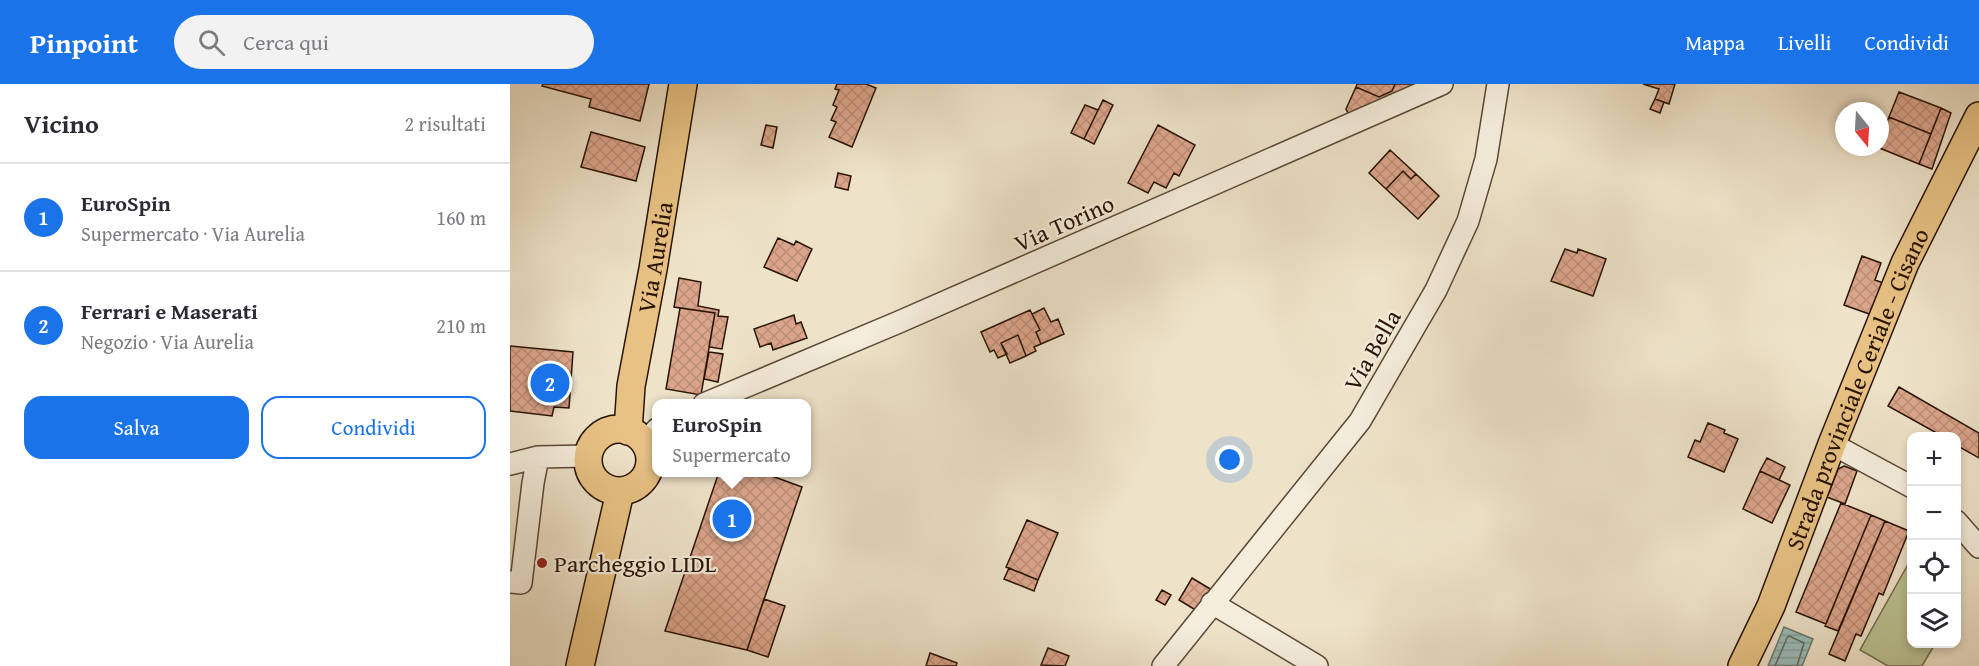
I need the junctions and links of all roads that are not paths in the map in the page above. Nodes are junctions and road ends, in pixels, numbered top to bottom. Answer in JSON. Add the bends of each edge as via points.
{"nodes":[{"id":1,"x":683,"y":84,"type":"edge"},
{"id":2,"x":1442,"y":84,"type":"edge"},
{"id":3,"x":1498,"y":84,"type":"edge"},
{"id":4,"x":1979,"y":116,"type":"edge"},
{"id":5,"x":716,"y":399,"type":"edge"},
{"id":6,"x":643,"y":434,"type":"edge"},
{"id":7,"x":1832,"y":444,"type":"junction"},
{"id":8,"x":588,"y":456,"type":"junction"},
{"id":9,"x":538,"y":458,"type":"junction"},
{"id":10,"x":510,"y":464,"type":"edge"},
{"id":11,"x":1909,"y":486,"type":"edge"},
{"id":12,"x":620,"y":492,"type":"junction"},
{"id":13,"x":1961,"y":527,"type":"edge"},
{"id":14,"x":519,"y":531,"type":"edge"},
{"id":15,"x":1979,"y":547,"type":"edge"},
{"id":16,"x":510,"y":582,"type":"edge"},
{"id":17,"x":1212,"y":603,"type":"junction"},
{"id":18,"x":580,"y":666,"type":"edge"},
{"id":19,"x":1163,"y":666,"type":"edge"},
{"id":20,"x":1317,"y":666,"type":"edge"},
{"id":21,"x":1742,"y":666,"type":"edge"}],
"edges":[{"from":1,"to":6,"type":"main road","name":"Via Aurelia","via":[[631,386]]},
{"from":2,"to":5,"type":"street","name":"Via Torino"},
{"from":3,"to":17,"type":"street","name":"Via Bella","via":[[1486,159],[1468,221],[1436,290],[1360,421]]},
{"from":4,"to":7,"type":"main road","name":"Strada provinciale Ceriale - Cisano","via":[[1905,263]]},
{"from":6,"to":8,"type":"main road","via":[[617,429],[607,432],[597,438]]},
{"from":6,"to":12,"type":"main road","name":"Via Aurelia","via":[[649,453],[647,474],[631,489]]},
{"from":7,"to":11,"type":"street"},
{"from":7,"to":21,"type":"main road","name":"Strada provinciale Ceriale - Cisano","via":[[1771,606]]},
{"from":8,"to":9,"type":"street"},
{"from":8,"to":12,"type":"main road","via":[[592,477],[609,490]]},
{"from":9,"to":10,"type":"street"},
{"from":9,"to":14,"type":"street"},
{"from":12,"to":18,"type":"main road"},
{"from":13,"to":15,"type":"street"},
{"from":14,"to":16,"type":"street","via":[[522,583]]},
{"from":17,"to":19,"type":"street","name":"Via Bella"},
{"from":17,"to":20,"type":"street"}]}
